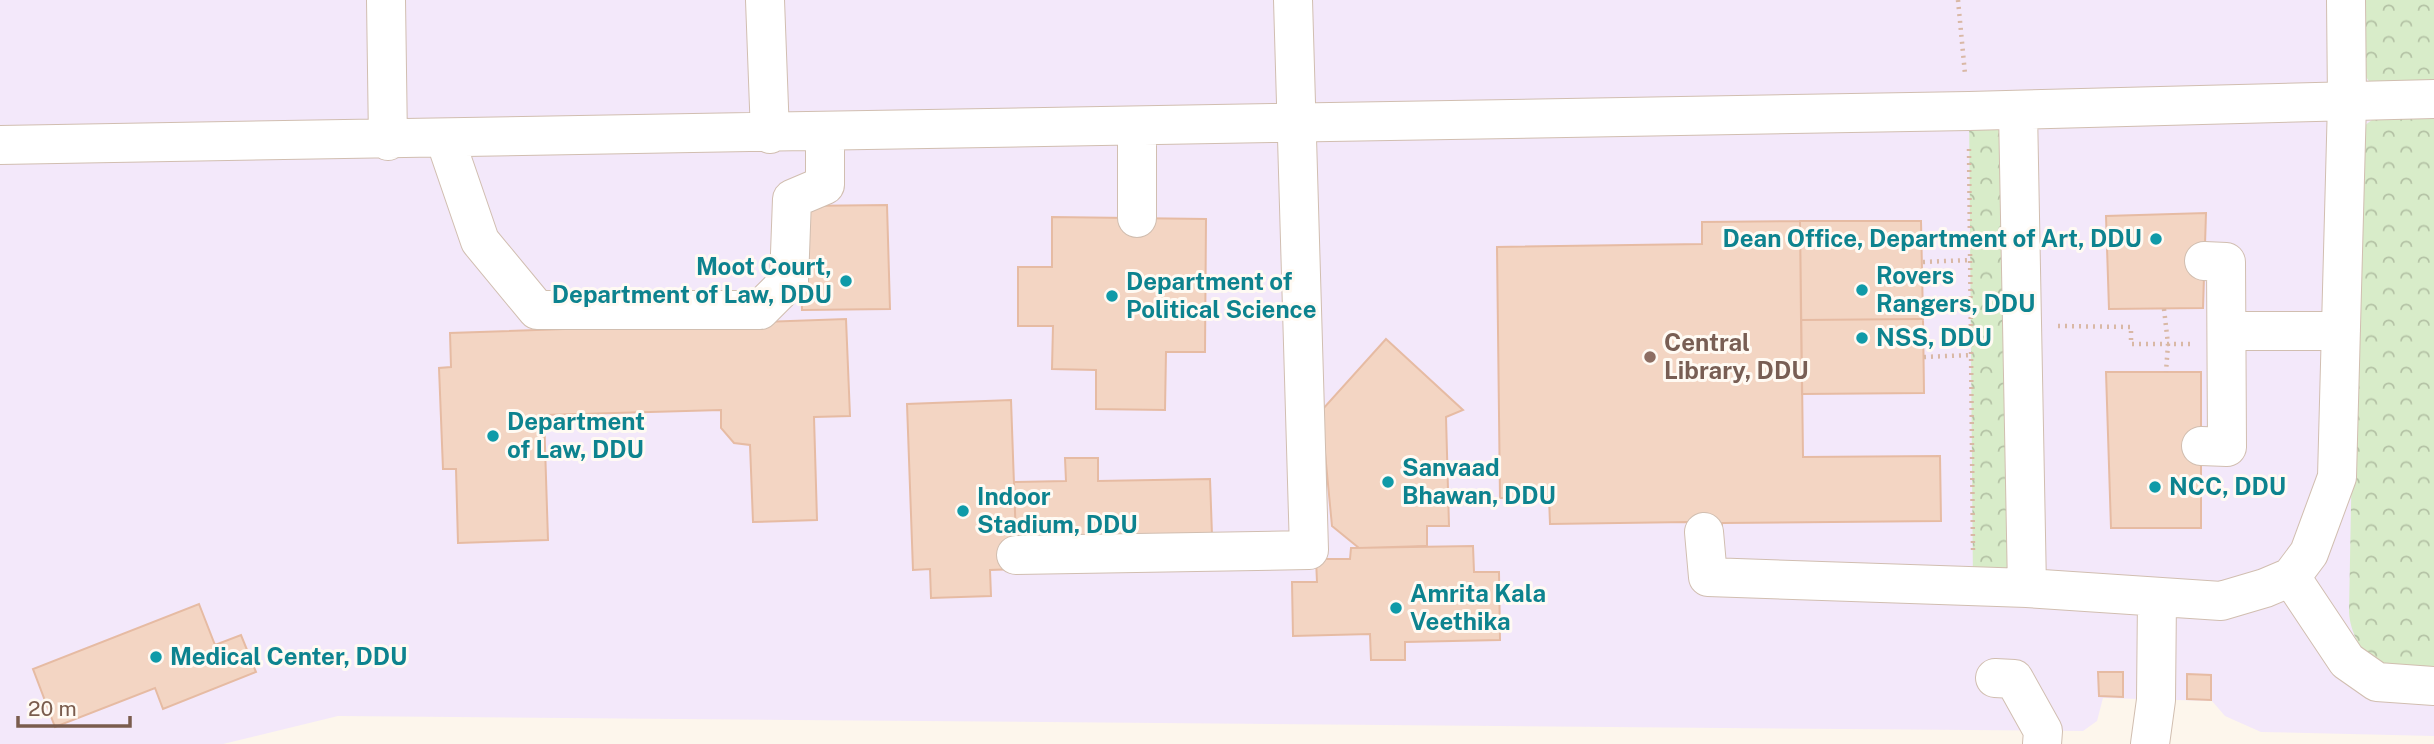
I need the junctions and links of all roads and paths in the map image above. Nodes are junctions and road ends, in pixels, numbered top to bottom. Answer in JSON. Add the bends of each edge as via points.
{"nodes":[{"id":1,"x":386,"y":0,"type":"edge"},
{"id":2,"x":765,"y":0,"type":"edge"},
{"id":3,"x":1293,"y":0,"type":"edge"},
{"id":4,"x":1958,"y":0,"type":"edge"},
{"id":5,"x":2346,"y":0,"type":"edge"},
{"id":6,"x":2434,"y":99,"type":"edge"},
{"id":7,"x":2347,"y":102,"type":"junction"},
{"id":8,"x":2018,"y":110,"type":"junction"},
{"id":9,"x":1969,"y":111,"type":"junction"},
{"id":10,"x":1296,"y":123,"type":"junction"},
{"id":11,"x":1137,"y":126,"type":"junction"},
{"id":12,"x":825,"y":132,"type":"junction"},
{"id":13,"x":770,"y":134,"type":"junction"},
{"id":14,"x":445,"y":139,"type":"junction"},
{"id":15,"x":388,"y":141,"type":"junction"},
{"id":16,"x":0,"y":145,"type":"edge"},
{"id":17,"x":1137,"y":218,"type":"dead end"},
{"id":18,"x":1970,"y":260,"type":"junction"},
{"id":19,"x":2204,"y":261,"type":"dead end"},
{"id":20,"x":1923,"y":262,"type":"dead end"},
{"id":21,"x":2164,"y":309,"type":"dead end"},
{"id":22,"x":2022,"y":326,"type":"junction"},
{"id":23,"x":2341,"y":331,"type":"junction"},
{"id":24,"x":2227,"y":337,"type":"junction"},
{"id":25,"x":2168,"y":344,"type":"junction"},
{"id":26,"x":1971,"y":355,"type":"junction"},
{"id":27,"x":1924,"y":357,"type":"dead end"},
{"id":28,"x":2165,"y":372,"type":"dead end"},
{"id":29,"x":2201,"y":446,"type":"dead end"},
{"id":30,"x":1704,"y":532,"type":"dead end"},
{"id":31,"x":1016,"y":555,"type":"dead end"},
{"id":32,"x":2291,"y":577,"type":"junction"},
{"id":33,"x":1973,"y":586,"type":"junction"},
{"id":34,"x":2027,"y":588,"type":"junction"},
{"id":35,"x":2157,"y":598,"type":"junction"},
{"id":36,"x":1995,"y":678,"type":"dead end"},
{"id":37,"x":2434,"y":686,"type":"edge"},
{"id":38,"x":2042,"y":744,"type":"edge"},
{"id":39,"x":2150,"y":744,"type":"edge"}],
"edges":[{"from":1,"to":15,"type":"lane"},
{"from":2,"to":13,"type":"lane"},
{"from":3,"to":10,"type":"lane"},
{"from":4,"to":9,"type":"path"},
{"from":5,"to":7,"type":"lane"},
{"from":6,"to":7,"type":"lane"},
{"from":7,"to":8,"type":"lane"},
{"from":7,"to":23,"type":"lane"},
{"from":8,"to":9,"type":"lane"},
{"from":8,"to":22,"type":"lane"},
{"from":9,"to":10,"type":"lane"},
{"from":9,"to":18,"type":"path"},
{"from":10,"to":11,"type":"lane"},
{"from":10,"to":31,"type":"lane","via":[[1314,438],[1309,550],[1134,545]]},
{"from":11,"to":12,"type":"lane"},
{"from":11,"to":17,"type":"lane"},
{"from":12,"to":13,"type":"lane"},
{"from":12,"to":14,"type":"lane","via":[[825,185],[792,200],[796,254],[789,281],[760,310],[662,318],[537,310],[480,241]]},
{"from":13,"to":14,"type":"lane"},
{"from":14,"to":15,"type":"lane"},
{"from":15,"to":16,"type":"lane"},
{"from":18,"to":20,"type":"path"},
{"from":18,"to":26,"type":"path"},
{"from":19,"to":24,"type":"lane","via":[[2226,262]]},
{"from":21,"to":25,"type":"path"},
{"from":22,"to":25,"type":"path","via":[[2131,327],[2131,344]]},
{"from":22,"to":34,"type":"lane"},
{"from":23,"to":24,"type":"lane"},
{"from":23,"to":32,"type":"lane","via":[[2337,477],[2309,553]]},
{"from":24,"to":25,"type":"path"},
{"from":24,"to":29,"type":"lane","via":[[2227,447]]},
{"from":25,"to":28,"type":"path"},
{"from":26,"to":27,"type":"path"},
{"from":26,"to":33,"type":"path"},
{"from":30,"to":33,"type":"lane","via":[[1708,577]]},
{"from":32,"to":35,"type":"lane","via":[[2221,601]]},
{"from":32,"to":37,"type":"lane","via":[[2347,661],[2377,682]]},
{"from":33,"to":34,"type":"lane"},
{"from":34,"to":35,"type":"lane"},
{"from":35,"to":39,"type":"lane","via":[[2156,700]]},
{"from":36,"to":38,"type":"lane","via":[[2014,679],[2043,731]]}]}
